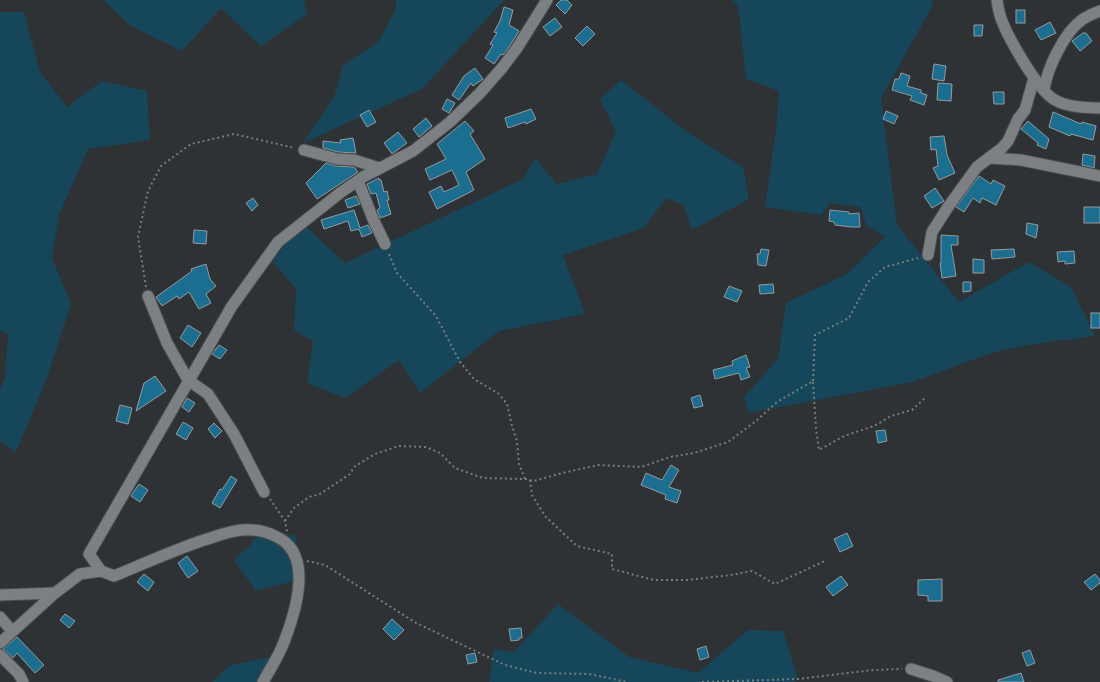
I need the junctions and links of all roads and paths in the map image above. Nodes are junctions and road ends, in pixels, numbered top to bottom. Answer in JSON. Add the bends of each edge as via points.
{"nodes":[{"id":1,"x":547,"y":0,"type":"edge"},
{"id":2,"x":997,"y":0,"type":"edge"},
{"id":3,"x":1100,"y":11,"type":"edge"},
{"id":4,"x":1034,"y":78,"type":"junction"},
{"id":5,"x":1044,"y":90,"type":"junction"},
{"id":6,"x":1100,"y":108,"type":"edge"},
{"id":7,"x":304,"y":150,"type":"joint"},
{"id":8,"x":989,"y":158,"type":"junction"},
{"id":9,"x":379,"y":168,"type":"junction"},
{"id":10,"x":1100,"y":176,"type":"edge"},
{"id":11,"x":358,"y":181,"type":"junction"},
{"id":12,"x":385,"y":244,"type":"joint"},
{"id":13,"x":928,"y":255,"type":"joint"},
{"id":14,"x":148,"y":296,"type":"joint"},
{"id":15,"x":188,"y":380,"type":"junction"},
{"id":16,"x":813,"y":381,"type":"junction"},
{"id":17,"x":925,"y":398,"type":"dead end"},
{"id":18,"x":524,"y":479,"type":"junction"},
{"id":19,"x":530,"y":480,"type":"junction"},
{"id":20,"x":264,"y":492,"type":"joint"},
{"id":21,"x":285,"y":521,"type":"junction"},
{"id":22,"x":291,"y":546,"type":"junction"},
{"id":23,"x":297,"y":559,"type":"junction"},
{"id":24,"x":826,"y":560,"type":"dead end"},
{"id":25,"x":101,"y":571,"type":"junction"},
{"id":26,"x":55,"y":593,"type":"junction"},
{"id":27,"x":0,"y":595,"type":"edge"},
{"id":28,"x":0,"y":617,"type":"edge"},
{"id":29,"x":12,"y":631,"type":"junction"},
{"id":30,"x":0,"y":643,"type":"edge"},
{"id":31,"x":0,"y":655,"type":"edge"},
{"id":32,"x":911,"y":669,"type":"joint"},
{"id":33,"x":23,"y":682,"type":"edge"},
{"id":34,"x":263,"y":682,"type":"edge"},
{"id":35,"x":627,"y":682,"type":"edge"},
{"id":36,"x":702,"y":682,"type":"edge"},
{"id":37,"x":947,"y":682,"type":"edge"}],
"edges":[{"from":1,"to":9,"type":"street","via":[[517,48],[480,93],[424,144]]},
{"from":2,"to":4,"type":"street","via":[[1002,22]]},
{"from":3,"to":5,"type":"street","via":[[1082,19],[1060,45]]},
{"from":4,"to":5,"type":"street"},
{"from":4,"to":8,"type":"street","via":[[1025,110],[1008,141]]},
{"from":5,"to":6,"type":"street","via":[[1054,100]]},
{"from":7,"to":9,"type":"street"},
{"from":7,"to":14,"type":"path","via":[[234,134],[192,144],[161,166],[148,191],[138,238]]},
{"from":8,"to":10,"type":"street","via":[[1020,160]]},
{"from":8,"to":13,"type":"street","via":[[977,166],[932,232]]},
{"from":9,"to":11,"type":"street"},
{"from":11,"to":12,"type":"street"},
{"from":11,"to":15,"type":"street","via":[[278,242],[232,306]]},
{"from":12,"to":18,"type":"path","via":[[397,272],[436,316],[460,362],[474,379],[499,394],[507,404]]},
{"from":13,"to":16,"type":"path","via":[[885,268],[868,282],[849,318],[815,336]]},
{"from":14,"to":15,"type":"street","via":[[167,343]]},
{"from":15,"to":20,"type":"street","via":[[208,394],[234,434]]},
{"from":15,"to":25,"type":"street","via":[[89,554]]},
{"from":16,"to":17,"type":"path","via":[[819,450],[844,436],[912,410]]},
{"from":16,"to":19,"type":"path","via":[[777,402],[728,442],[694,453],[670,456],[641,467],[599,465]]},
{"from":18,"to":19,"type":"path"},
{"from":18,"to":21,"type":"path","via":[[483,478],[455,468],[440,453],[426,447],[399,446],[375,454],[354,467],[350,474],[294,508]]},
{"from":19,"to":24,"type":"path","via":[[532,495],[545,516],[577,546],[612,554],[612,569],[654,580],[731,576],[752,571],[775,584]]},
{"from":20,"to":21,"type":"path"},
{"from":21,"to":22,"type":"path"},
{"from":22,"to":23,"type":"street"},
{"from":22,"to":25,"type":"street","via":[[283,539],[268,533],[243,530],[224,533],[192,544],[114,576]]},
{"from":23,"to":34,"type":"street","via":[[299,578],[296,604],[284,643]]},
{"from":23,"to":35,"type":"path","via":[[325,565],[416,623],[505,665],[537,673],[589,674]]},
{"from":25,"to":26,"type":"street","via":[[80,574]]},
{"from":26,"to":27,"type":"street"},
{"from":26,"to":29,"type":"street"},
{"from":28,"to":29,"type":"street"},
{"from":29,"to":30,"type":"street"},
{"from":31,"to":33,"type":"street","via":[[19,674]]},
{"from":32,"to":36,"type":"path","via":[[873,670],[798,679]]},
{"from":32,"to":37,"type":"street"}]}
